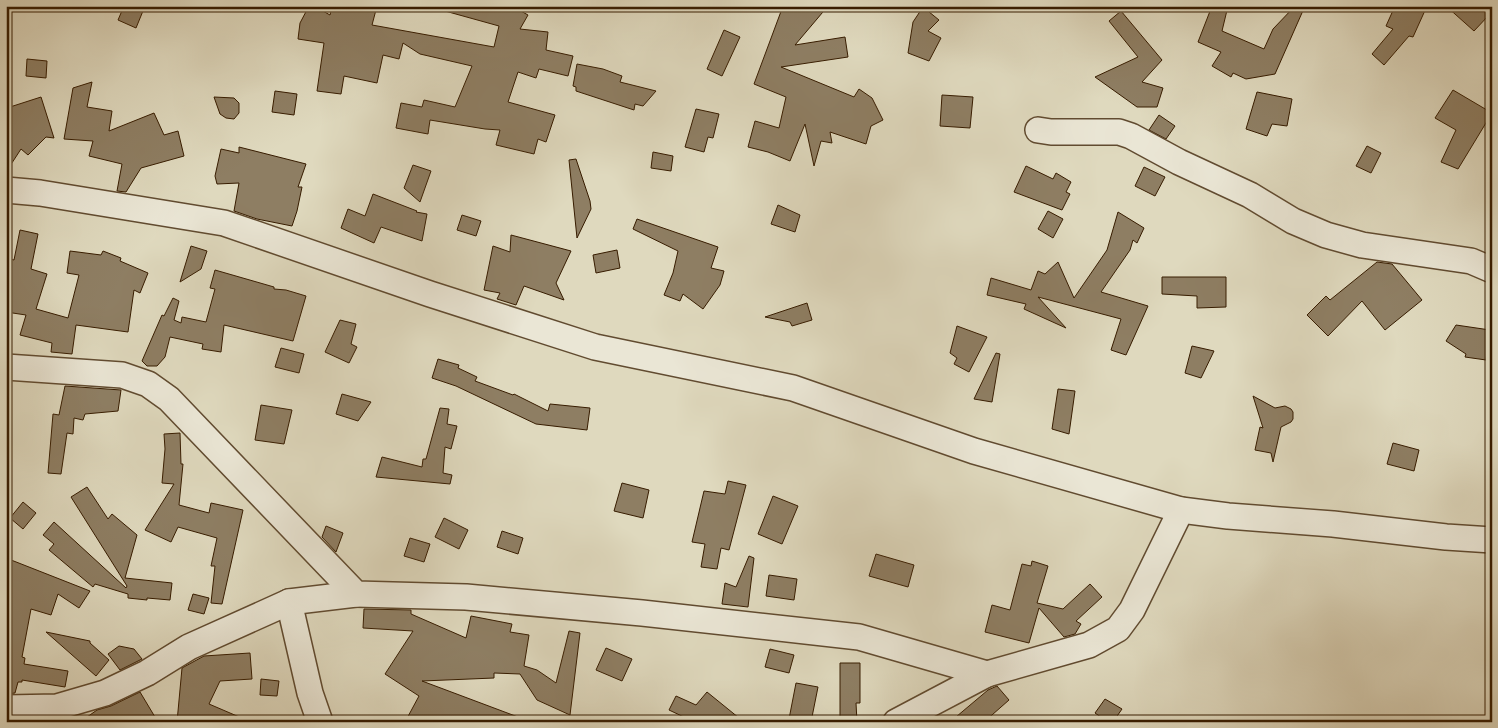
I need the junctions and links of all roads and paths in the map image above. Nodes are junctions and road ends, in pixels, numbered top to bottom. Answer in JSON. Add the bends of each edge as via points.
{"nodes":[{"id":1,"x":1038,"y":130,"type":"dead end"},
{"id":2,"x":6,"y":190,"type":"edge"},
{"id":3,"x":1492,"y":270,"type":"edge"},
{"id":4,"x":6,"y":367,"type":"edge"},
{"id":5,"x":1181,"y":510,"type":"junction"},
{"id":6,"x":1492,"y":540,"type":"edge"},
{"id":7,"x":356,"y":594,"type":"junction"},
{"id":8,"x":289,"y":602,"type":"junction"},
{"id":9,"x":987,"y":674,"type":"junction"},
{"id":10,"x":6,"y":708,"type":"edge"},
{"id":11,"x":320,"y":722,"type":"edge"},
{"id":12,"x":896,"y":722,"type":"edge"}],
"edges":[{"from":1,"to":3,"type":"street","via":[[1120,132],[1326,235],[1362,245],[1471,261]]},
{"from":2,"to":5,"type":"street","via":[[224,223],[595,347],[793,388],[974,451]]},
{"from":4,"to":7,"type":"street","via":[[122,375],[148,384],[169,399]]},
{"from":5,"to":6,"type":"street"},
{"from":5,"to":9,"type":"street","via":[[1132,610],[1118,628],[1089,645]]},
{"from":7,"to":8,"type":"street"},
{"from":7,"to":9,"type":"street","via":[[466,597],[859,637]]},
{"from":8,"to":10,"type":"street","via":[[189,647],[147,674],[105,693],[57,707]]},
{"from":8,"to":11,"type":"street"},
{"from":9,"to":12,"type":"street"}]}
